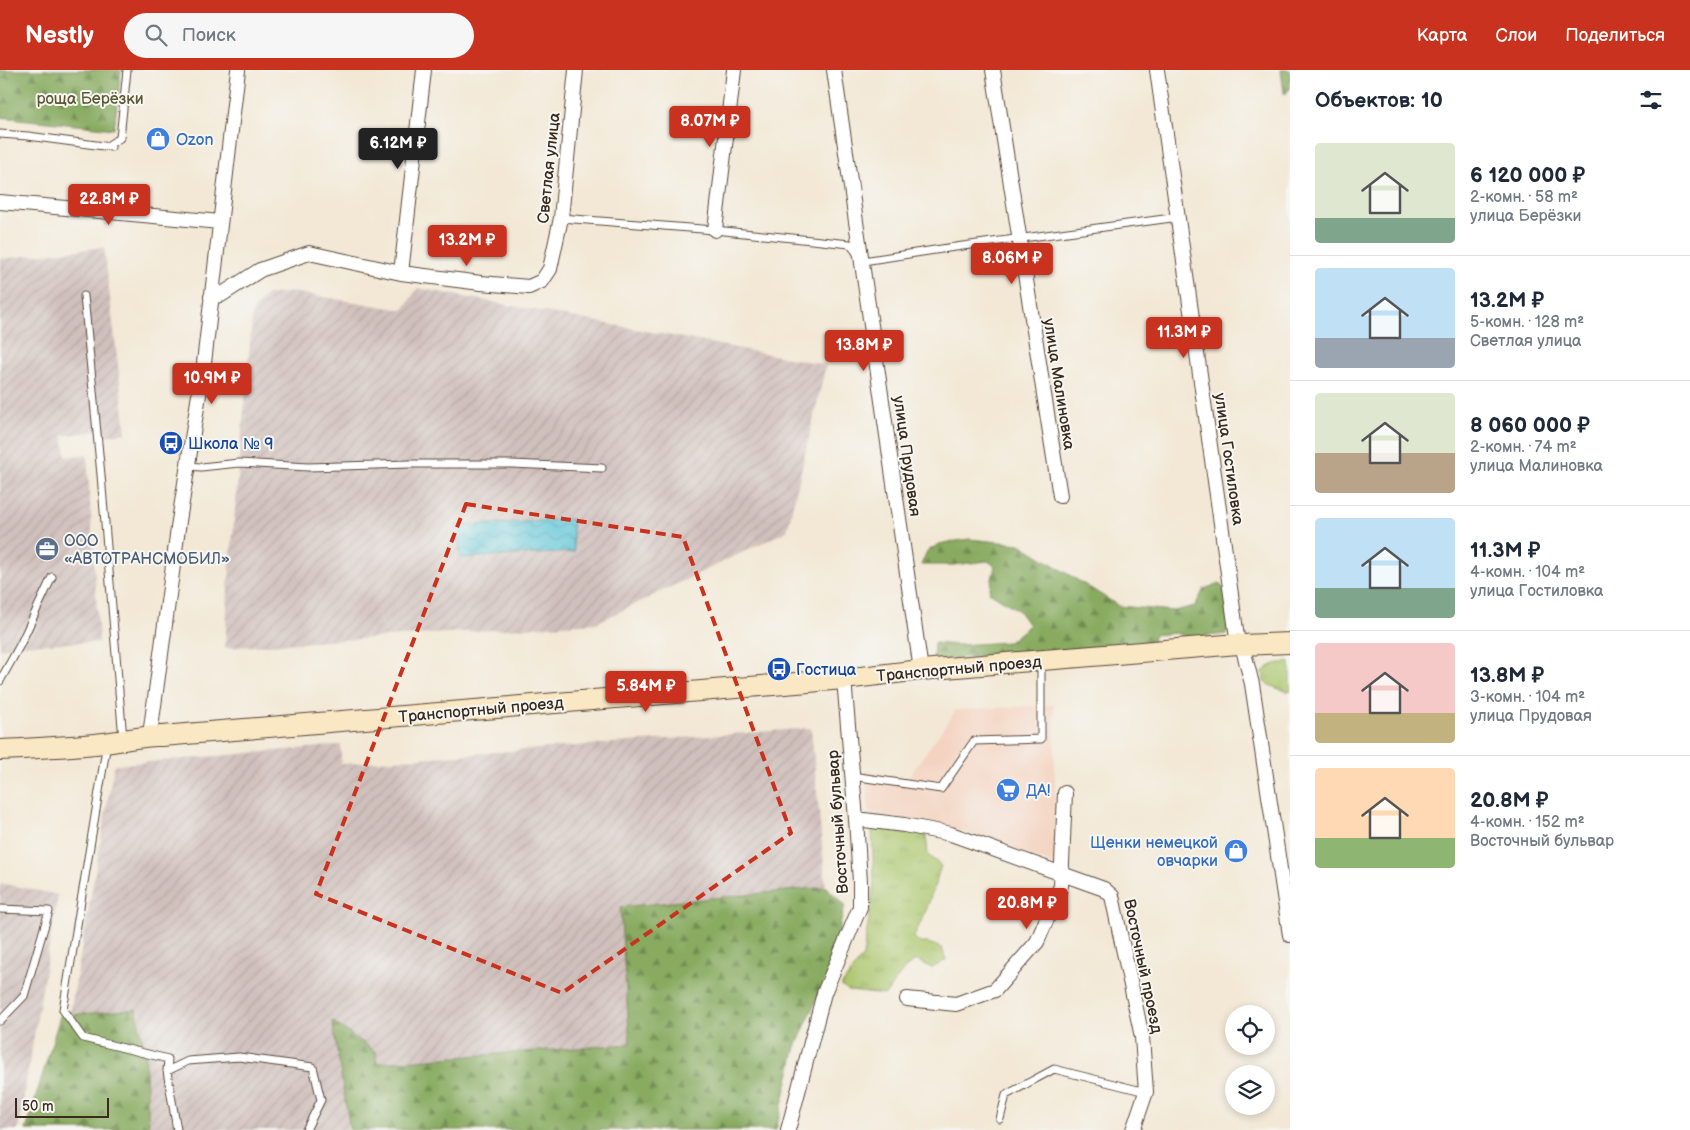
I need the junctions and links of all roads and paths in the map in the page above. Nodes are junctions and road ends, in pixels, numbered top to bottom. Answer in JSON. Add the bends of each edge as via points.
{"nodes":[{"id":1,"x":127,"y":70,"type":"edge"},
{"id":2,"x":238,"y":70,"type":"edge"},
{"id":3,"x":424,"y":70,"type":"edge"},
{"id":4,"x":576,"y":70,"type":"edge"},
{"id":5,"x":734,"y":70,"type":"edge"},
{"id":6,"x":834,"y":70,"type":"edge"},
{"id":7,"x":992,"y":70,"type":"edge"},
{"id":8,"x":1158,"y":70,"type":"edge"},
{"id":9,"x":0,"y":134,"type":"edge"},
{"id":10,"x":0,"y":202,"type":"edge"},
{"id":11,"x":1179,"y":217,"type":"junction"},
{"id":12,"x":561,"y":218,"type":"junction"},
{"id":13,"x":220,"y":222,"type":"junction"},
{"id":14,"x":715,"y":230,"type":"junction"},
{"id":15,"x":1019,"y":238,"type":"junction"},
{"id":16,"x":863,"y":262,"type":"junction"},
{"id":17,"x":400,"y":272,"type":"junction"},
{"id":18,"x":84,"y":296,"type":"dead end"},
{"id":19,"x":211,"y":297,"type":"junction"},
{"id":20,"x":188,"y":466,"type":"junction"},
{"id":21,"x":602,"y":468,"type":"dead end"},
{"id":22,"x":1060,"y":496,"type":"dead end"},
{"id":23,"x":52,"y":577,"type":"dead end"},
{"id":24,"x":1290,"y":643,"type":"edge"},
{"id":25,"x":1240,"y":645,"type":"junction"},
{"id":26,"x":1041,"y":660,"type":"junction"},
{"id":27,"x":921,"y":670,"type":"junction"},
{"id":28,"x":844,"y":680,"type":"junction"},
{"id":29,"x":0,"y":681,"type":"edge"},
{"id":30,"x":150,"y":736,"type":"junction"},
{"id":31,"x":115,"y":741,"type":"junction"},
{"id":32,"x":0,"y":750,"type":"edge"},
{"id":33,"x":851,"y":776,"type":"junction"},
{"id":34,"x":1065,"y":793,"type":"dead end"},
{"id":35,"x":856,"y":819,"type":"junction"},
{"id":36,"x":1061,"y":874,"type":"junction"},
{"id":37,"x":0,"y":910,"type":"edge"},
{"id":38,"x":1290,"y":935,"type":"edge"},
{"id":39,"x":907,"y":1000,"type":"dead end"},
{"id":40,"x":0,"y":1021,"type":"edge"},
{"id":41,"x":167,"y":1070,"type":"junction"},
{"id":42,"x":1146,"y":1092,"type":"junction"},
{"id":43,"x":1000,"y":1119,"type":"dead end"},
{"id":44,"x":177,"y":1130,"type":"edge"},
{"id":45,"x":306,"y":1130,"type":"edge"},
{"id":46,"x":788,"y":1130,"type":"edge"},
{"id":47,"x":1133,"y":1130,"type":"edge"}],
"edges":[{"from":1,"to":9,"type":"lane","via":[[120,138],[110,144],[111,148]]},
{"from":2,"to":13,"type":"street"},
{"from":3,"to":17,"type":"street"},
{"from":4,"to":12,"type":"street","name":"Светлая улица"},
{"from":5,"to":14,"type":"street"},
{"from":6,"to":16,"type":"street","name":"улица Прудовая"},
{"from":7,"to":15,"type":"street","name":"улица Малиновка"},
{"from":8,"to":11,"type":"street","name":"улица Гостиловка"},
{"from":10,"to":13,"type":"street"},
{"from":11,"to":15,"type":"lane"},
{"from":11,"to":25,"type":"street","name":"улица Гостиловка"},
{"from":12,"to":14,"type":"lane"},
{"from":12,"to":17,"type":"street","name":"Светлая улица","via":[[550,269],[542,281],[529,287]]},
{"from":13,"to":19,"type":"street"},
{"from":14,"to":16,"type":"lane","via":[[850,244]]},
{"from":15,"to":16,"type":"lane"},
{"from":15,"to":22,"type":"street","name":"улица Малиновка"},
{"from":16,"to":27,"type":"street","name":"улица Прудовая"},
{"from":17,"to":19,"type":"street","name":"Светлая улица","via":[[308,253],[260,270],[221,295]]},
{"from":18,"to":31,"type":"lane","via":[[101,475]]},
{"from":19,"to":20,"type":"street"},
{"from":20,"to":21,"type":"lane","via":[[239,463],[308,467],[512,464]]},
{"from":20,"to":30,"type":"street"},
{"from":23,"to":29,"type":"lane"},
{"from":24,"to":25,"type":"main road","name":"Транспортный проезд"},
{"from":25,"to":26,"type":"main road","name":"Транспортный проезд"},
{"from":25,"to":38,"type":"street","name":"улица Гостиловка","via":[[1252,684]]},
{"from":26,"to":27,"type":"main road","name":"Транспортный проезд"},
{"from":26,"to":33,"type":"lane","via":[[1041,738],[974,741],[941,789]]},
{"from":27,"to":28,"type":"main road","name":"Транспортный проезд"},
{"from":28,"to":30,"type":"main road","name":"Транспортный проезд"},
{"from":28,"to":33,"type":"street","name":"Восточный бульвар"},
{"from":30,"to":31,"type":"main road","name":"Транспортный проезд"},
{"from":31,"to":32,"type":"main road","name":"Транспортный проезд"},
{"from":31,"to":41,"type":"lane","via":[[63,1010],[83,1038],[168,1059]]},
{"from":33,"to":35,"type":"street","name":"Восточный бульвар"},
{"from":34,"to":36,"type":"street"},
{"from":35,"to":36,"type":"street","name":"Восточный проезд","via":[[951,834]]},
{"from":35,"to":46,"type":"street","name":"Восточный бульвар","via":[[860,907],[824,993]]},
{"from":36,"to":39,"type":"street","via":[[1061,886],[1038,942],[995,990],[956,1004]]},
{"from":36,"to":42,"type":"street","name":"Восточный проезд","via":[[1104,889],[1112,896],[1142,1036]]},
{"from":37,"to":40,"type":"lane","via":[[49,911],[24,996]]},
{"from":41,"to":44,"type":"lane"},
{"from":41,"to":45,"type":"lane","via":[[188,1061],[239,1056],[313,1067],[320,1100]]},
{"from":42,"to":43,"type":"lane","via":[[1054,1069],[1006,1095]]},
{"from":42,"to":47,"type":"street","name":"Восточный проезд"}]}
